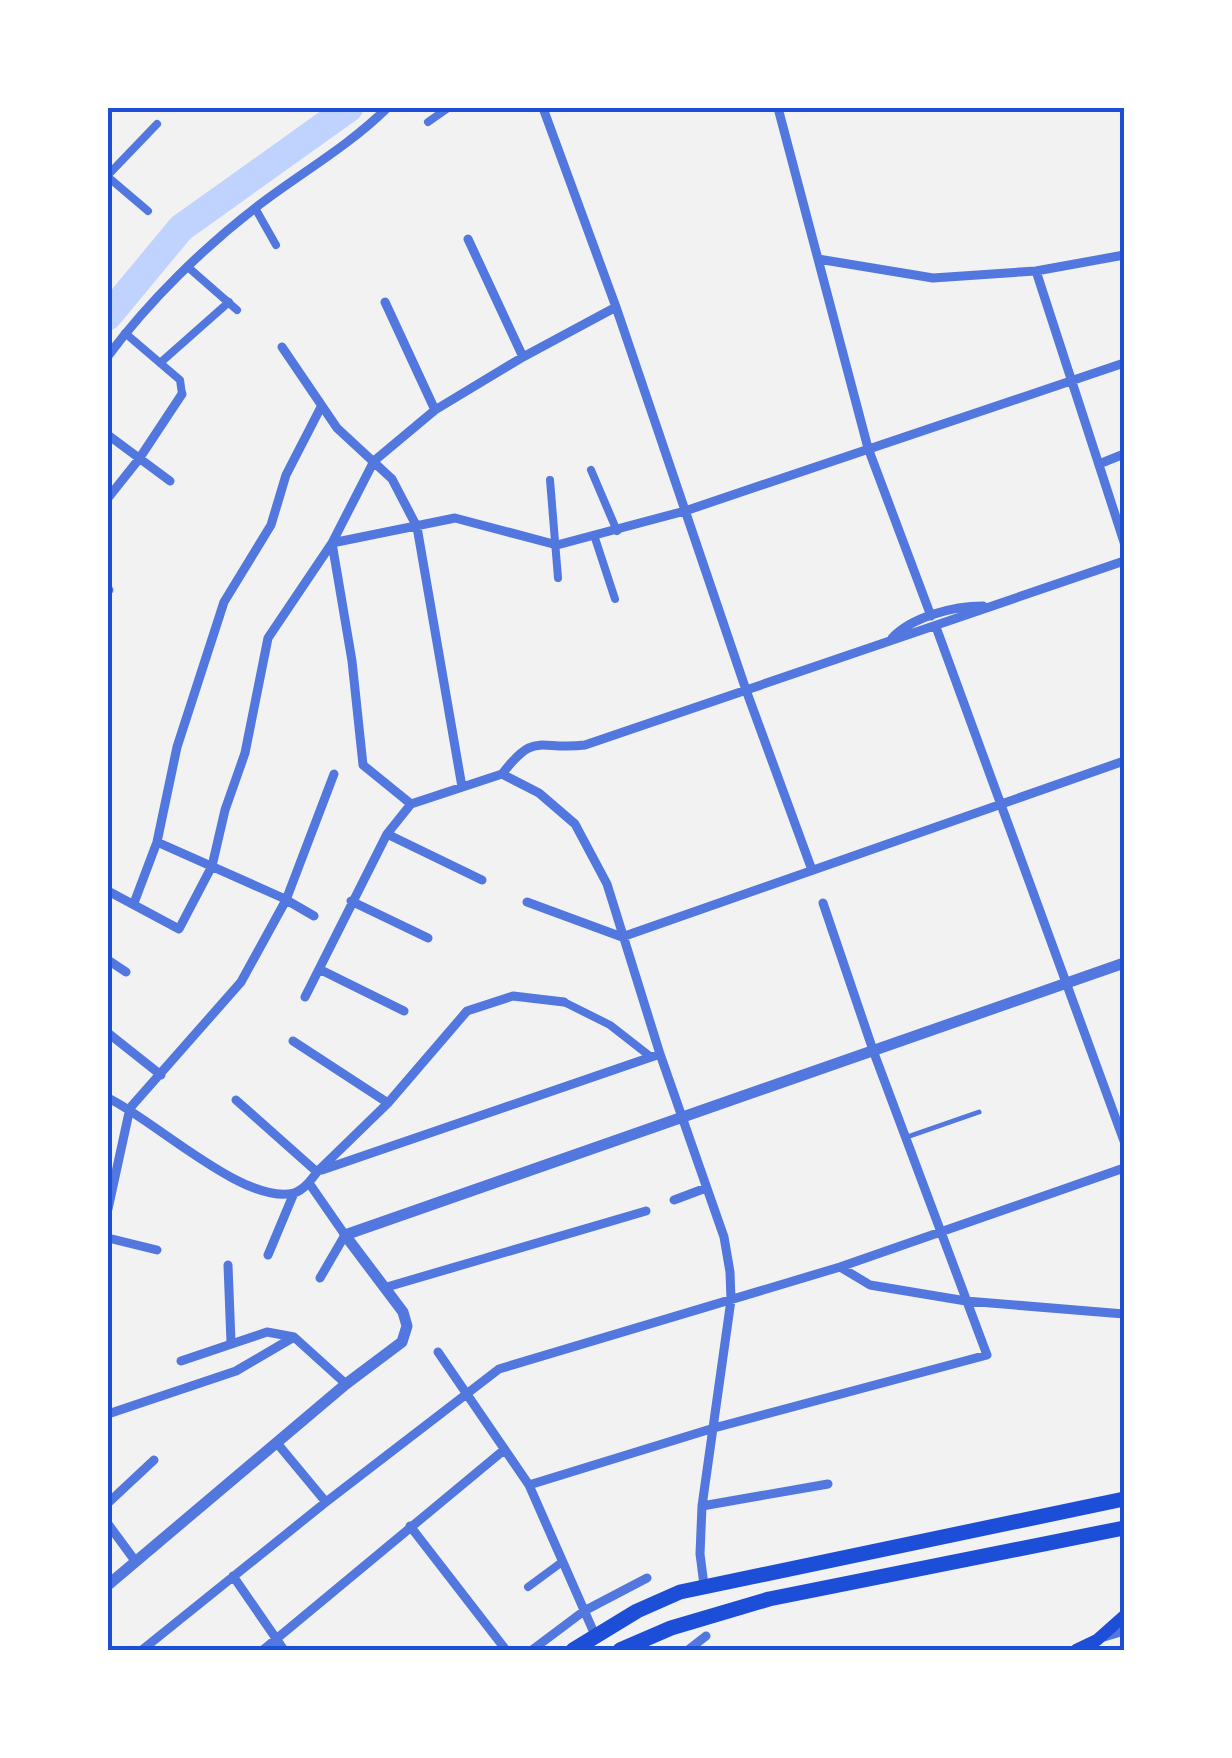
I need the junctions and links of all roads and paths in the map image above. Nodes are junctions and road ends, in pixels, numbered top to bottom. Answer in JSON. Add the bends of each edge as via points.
{"nodes":[{"id":1,"x":387,"y":108,"type":"edge"},
{"id":2,"x":448,"y":108,"type":"edge"},
{"id":3,"x":556,"y":108,"type":"edge"},
{"id":4,"x":778,"y":108,"type":"edge"},
{"id":5,"x":544,"y":109,"type":"edge"},
{"id":6,"x":428,"y":122,"type":"dead end"},
{"id":7,"x":157,"y":124,"type":"dead end"},
{"id":8,"x":108,"y":176,"type":"edge"},
{"id":9,"x":255,"y":208,"type":"junction"},
{"id":10,"x":148,"y":211,"type":"dead end"},
{"id":11,"x":468,"y":239,"type":"dead end"},
{"id":12,"x":276,"y":244,"type":"dead end"},
{"id":13,"x":1124,"y":255,"type":"edge"},
{"id":14,"x":818,"y":259,"type":"junction"},
{"id":15,"x":189,"y":268,"type":"junction"},
{"id":16,"x":1036,"y":270,"type":"junction"},
{"id":17,"x":228,"y":302,"type":"junction"},
{"id":18,"x":385,"y":302,"type":"dead end"},
{"id":19,"x":616,"y":307,"type":"junction"},
{"id":20,"x":237,"y":310,"type":"dead end"},
{"id":21,"x":126,"y":333,"type":"junction"},
{"id":22,"x":282,"y":347,"type":"dead end"},
{"id":23,"x":108,"y":356,"type":"edge"},
{"id":24,"x":523,"y":358,"type":"junction"},
{"id":25,"x":160,"y":362,"type":"junction"},
{"id":26,"x":1124,"y":363,"type":"edge"},
{"id":27,"x":1071,"y":382,"type":"junction"},
{"id":28,"x":182,"y":394,"type":"joint"},
{"id":29,"x":321,"y":407,"type":"junction"},
{"id":30,"x":436,"y":410,"type":"junction"},
{"id":31,"x":108,"y":435,"type":"edge"},
{"id":32,"x":868,"y":448,"type":"junction"},
{"id":33,"x":1124,"y":454,"type":"edge"},
{"id":34,"x":139,"y":459,"type":"junction"},
{"id":35,"x":374,"y":461,"type":"junction"},
{"id":36,"x":1099,"y":464,"type":"junction"},
{"id":37,"x":592,"y":470,"type":"dead end"},
{"id":38,"x":550,"y":480,"type":"dead end"},
{"id":39,"x":170,"y":481,"type":"dead end"},
{"id":40,"x":108,"y":498,"type":"edge"},
{"id":41,"x":684,"y":511,"type":"junction"},
{"id":42,"x":417,"y":526,"type":"junction"},
{"id":43,"x":617,"y":531,"type":"junction"},
{"id":44,"x":594,"y":535,"type":"junction"},
{"id":45,"x":1124,"y":542,"type":"edge"},
{"id":46,"x":332,"y":543,"type":"junction"},
{"id":47,"x":556,"y":545,"type":"junction"},
{"id":48,"x":1124,"y":561,"type":"edge"},
{"id":49,"x":558,"y":578,"type":"dead end"},
{"id":50,"x":615,"y":599,"type":"dead end"},
{"id":51,"x":990,"y":606,"type":"junction"},
{"id":52,"x":931,"y":616,"type":"junction"},
{"id":53,"x":936,"y":627,"type":"junction"},
{"id":54,"x":890,"y":640,"type":"junction"},
{"id":55,"x":746,"y":690,"type":"junction"},
{"id":56,"x":1124,"y":761,"type":"edge"},
{"id":57,"x":334,"y":774,"type":"dead end"},
{"id":58,"x":502,"y":774,"type":"junction"},
{"id":59,"x":462,"y":787,"type":"junction"},
{"id":60,"x":410,"y":804,"type":"junction"},
{"id":61,"x":1001,"y":806,"type":"junction"},
{"id":62,"x":387,"y":834,"type":"junction"},
{"id":63,"x":157,"y":842,"type":"junction"},
{"id":64,"x":212,"y":866,"type":"junction"},
{"id":65,"x":812,"y":870,"type":"junction"},
{"id":66,"x":482,"y":880,"type":"dead end"},
{"id":67,"x":108,"y":891,"type":"edge"},
{"id":68,"x":286,"y":900,"type":"junction"},
{"id":69,"x":351,"y":901,"type":"junction"},
{"id":70,"x":528,"y":902,"type":"dead end"},
{"id":71,"x":134,"y":903,"type":"junction"},
{"id":72,"x":823,"y":903,"type":"dead end"},
{"id":73,"x":314,"y":916,"type":"dead end"},
{"id":74,"x":622,"y":937,"type":"junction"},
{"id":75,"x":428,"y":938,"type":"dead end"},
{"id":76,"x":108,"y":960,"type":"edge"},
{"id":77,"x":1124,"y":963,"type":"edge"},
{"id":78,"x":321,"y":970,"type":"junction"},
{"id":79,"x":126,"y":972,"type":"dead end"},
{"id":80,"x":1065,"y":984,"type":"junction"},
{"id":81,"x":305,"y":998,"type":"dead end"},
{"id":82,"x":564,"y":1002,"type":"joint"},
{"id":83,"x":404,"y":1011,"type":"dead end"},
{"id":84,"x":108,"y":1033,"type":"edge"},
{"id":85,"x":293,"y":1041,"type":"dead end"},
{"id":86,"x":874,"y":1053,"type":"junction"},
{"id":87,"x":655,"y":1055,"type":"junction"},
{"id":88,"x":160,"y":1074,"type":"junction"},
{"id":89,"x":108,"y":1098,"type":"edge"},
{"id":90,"x":236,"y":1100,"type":"dead end"},
{"id":91,"x":388,"y":1103,"type":"junction"},
{"id":92,"x":130,"y":1108,"type":"junction"},
{"id":93,"x":979,"y":1112,"type":"dead end"},
{"id":94,"x":683,"y":1117,"type":"junction"},
{"id":95,"x":906,"y":1137,"type":"junction"},
{"id":96,"x":1124,"y":1141,"type":"edge"},
{"id":97,"x":1124,"y":1168,"type":"edge"},
{"id":98,"x":317,"y":1172,"type":"junction"},
{"id":99,"x":309,"y":1183,"type":"junction"},
{"id":100,"x":706,"y":1188,"type":"junction"},
{"id":101,"x":294,"y":1192,"type":"junction"},
{"id":102,"x":674,"y":1200,"type":"dead end"},
{"id":103,"x":108,"y":1209,"type":"edge"},
{"id":104,"x":646,"y":1211,"type":"dead end"},
{"id":105,"x":942,"y":1234,"type":"junction"},
{"id":106,"x":345,"y":1235,"type":"junction"},
{"id":107,"x":108,"y":1238,"type":"edge"},
{"id":108,"x":156,"y":1250,"type":"dead end"},
{"id":109,"x":268,"y":1255,"type":"dead end"},
{"id":110,"x":228,"y":1265,"type":"dead end"},
{"id":111,"x":840,"y":1268,"type":"junction"},
{"id":112,"x":320,"y":1278,"type":"dead end"},
{"id":113,"x":387,"y":1287,"type":"junction"},
{"id":114,"x":730,"y":1300,"type":"junction"},
{"id":115,"x":966,"y":1300,"type":"junction"},
{"id":116,"x":1124,"y":1314,"type":"edge"},
{"id":117,"x":294,"y":1337,"type":"junction"},
{"id":118,"x":231,"y":1342,"type":"junction"},
{"id":119,"x":438,"y":1352,"type":"dead end"},
{"id":120,"x":181,"y":1361,"type":"dead end"},
{"id":121,"x":346,"y":1384,"type":"junction"},
{"id":122,"x":467,"y":1392,"type":"junction"},
{"id":123,"x":108,"y":1414,"type":"edge"},
{"id":124,"x":714,"y":1428,"type":"junction"},
{"id":125,"x":277,"y":1443,"type":"junction"},
{"id":126,"x":504,"y":1450,"type":"junction"},
{"id":127,"x":154,"y":1460,"type":"dead end"},
{"id":128,"x":828,"y":1484,"type":"dead end"},
{"id":129,"x":528,"y":1485,"type":"junction"},
{"id":130,"x":1124,"y":1499,"type":"edge"},
{"id":131,"x":326,"y":1502,"type":"junction"},
{"id":132,"x":108,"y":1503,"type":"edge"},
{"id":133,"x":702,"y":1506,"type":"junction"},
{"id":134,"x":108,"y":1524,"type":"edge"},
{"id":135,"x":410,"y":1526,"type":"junction"},
{"id":136,"x":1124,"y":1528,"type":"edge"},
{"id":137,"x":136,"y":1562,"type":"junction"},
{"id":138,"x":562,"y":1562,"type":"junction"},
{"id":139,"x":233,"y":1576,"type":"junction"},
{"id":140,"x":647,"y":1578,"type":"dead end"},
{"id":141,"x":108,"y":1585,"type":"edge"},
{"id":142,"x":704,"y":1585,"type":"junction"},
{"id":143,"x":528,"y":1587,"type":"dead end"},
{"id":144,"x":584,"y":1612,"type":"junction"},
{"id":145,"x":1124,"y":1616,"type":"edge"},
{"id":146,"x":1124,"y":1630,"type":"edge"},
{"id":147,"x":595,"y":1634,"type":"junction"},
{"id":148,"x":706,"y":1636,"type":"dead end"},
{"id":149,"x":277,"y":1640,"type":"junction"},
{"id":150,"x":1097,"y":1640,"type":"junction"},
{"id":151,"x":142,"y":1650,"type":"edge"},
{"id":152,"x":263,"y":1650,"type":"edge"},
{"id":153,"x":284,"y":1650,"type":"edge"},
{"id":154,"x":506,"y":1650,"type":"edge"},
{"id":155,"x":532,"y":1650,"type":"edge"},
{"id":156,"x":572,"y":1650,"type":"edge"},
{"id":157,"x":620,"y":1650,"type":"edge"},
{"id":158,"x":688,"y":1650,"type":"edge"},
{"id":159,"x":1076,"y":1650,"type":"edge"}],
"edges":[{"from":1,"to":9,"type":"street"},
{"from":2,"to":6,"type":"street"},
{"from":3,"to":5,"type":"street"},
{"from":4,"to":14,"type":"street"},
{"from":5,"to":19,"type":"street"},
{"from":7,"to":8,"type":"street"},
{"from":8,"to":10,"type":"street"},
{"from":9,"to":12,"type":"street"},
{"from":9,"to":15,"type":"street"},
{"from":11,"to":24,"type":"street"},
{"from":13,"to":16,"type":"street"},
{"from":14,"to":16,"type":"street","via":[[933,278]]},
{"from":14,"to":32,"type":"street"},
{"from":15,"to":17,"type":"street"},
{"from":15,"to":21,"type":"street"},
{"from":16,"to":27,"type":"street"},
{"from":17,"to":20,"type":"street"},
{"from":17,"to":25,"type":"street"},
{"from":18,"to":30,"type":"street"},
{"from":19,"to":24,"type":"street"},
{"from":19,"to":41,"type":"street"},
{"from":21,"to":23,"type":"street"},
{"from":21,"to":25,"type":"street"},
{"from":22,"to":29,"type":"street"},
{"from":24,"to":30,"type":"street"},
{"from":25,"to":28,"type":"street","via":[[180,380]]},
{"from":26,"to":27,"type":"street"},
{"from":27,"to":32,"type":"street"},
{"from":27,"to":36,"type":"street"},
{"from":28,"to":34,"type":"street"},
{"from":29,"to":35,"type":"street"},
{"from":29,"to":63,"type":"street","via":[[204,655]]},
{"from":30,"to":35,"type":"street"},
{"from":31,"to":34,"type":"street"},
{"from":32,"to":41,"type":"street"},
{"from":32,"to":52,"type":"street"},
{"from":33,"to":36,"type":"street"},
{"from":34,"to":39,"type":"street"},
{"from":34,"to":40,"type":"street"},
{"from":35,"to":42,"type":"street"},
{"from":35,"to":46,"type":"street"},
{"from":36,"to":45,"type":"street"},
{"from":37,"to":43,"type":"street"},
{"from":38,"to":47,"type":"street"},
{"from":41,"to":43,"type":"street"},
{"from":41,"to":55,"type":"street"},
{"from":42,"to":46,"type":"street"},
{"from":42,"to":47,"type":"street","via":[[455,518]]},
{"from":42,"to":59,"type":"street"},
{"from":43,"to":44,"type":"street"},
{"from":44,"to":47,"type":"street"},
{"from":44,"to":50,"type":"street"},
{"from":46,"to":60,"type":"street","via":[[362,765]]},
{"from":46,"to":64,"type":"street","via":[[268,638]]},
{"from":47,"to":49,"type":"street"},
{"from":48,"to":51,"type":"street"},
{"from":51,"to":52,"type":"street"},
{"from":51,"to":53,"type":"street"},
{"from":52,"to":54,"type":"street"},
{"from":53,"to":54,"type":"street"},
{"from":53,"to":61,"type":"street"},
{"from":54,"to":55,"type":"street"},
{"from":55,"to":58,"type":"street","via":[[585,745],[521,748]]},
{"from":55,"to":65,"type":"street"},
{"from":56,"to":61,"type":"street"},
{"from":57,"to":68,"type":"street"},
{"from":58,"to":59,"type":"street"},
{"from":58,"to":74,"type":"street","via":[[539,793],[575,824],[606,884]]},
{"from":59,"to":60,"type":"street"},
{"from":60,"to":62,"type":"street"},
{"from":61,"to":65,"type":"street"},
{"from":61,"to":80,"type":"street"},
{"from":62,"to":66,"type":"street"},
{"from":62,"to":69,"type":"street"},
{"from":63,"to":64,"type":"street"},
{"from":63,"to":71,"type":"street"},
{"from":64,"to":68,"type":"street"},
{"from":64,"to":71,"type":"street","via":[[179,929]]},
{"from":65,"to":74,"type":"street"},
{"from":67,"to":71,"type":"street"},
{"from":68,"to":73,"type":"street"},
{"from":68,"to":88,"type":"street","via":[[241,982]]},
{"from":69,"to":75,"type":"street"},
{"from":69,"to":78,"type":"street"},
{"from":70,"to":74,"type":"street"},
{"from":72,"to":86,"type":"street"},
{"from":74,"to":87,"type":"street"},
{"from":76,"to":79,"type":"street"},
{"from":77,"to":80,"type":"street"},
{"from":78,"to":81,"type":"street"},
{"from":78,"to":83,"type":"street"},
{"from":80,"to":86,"type":"street"},
{"from":80,"to":96,"type":"street"},
{"from":82,"to":87,"type":"street"},
{"from":82,"to":91,"type":"street","via":[[512,996],[467,1011]]},
{"from":84,"to":88,"type":"street"},
{"from":85,"to":91,"type":"street"},
{"from":86,"to":94,"type":"street"},
{"from":86,"to":95,"type":"street"},
{"from":87,"to":94,"type":"street"},
{"from":87,"to":98,"type":"street"},
{"from":88,"to":92,"type":"street"},
{"from":89,"to":92,"type":"street"},
{"from":90,"to":98,"type":"street"},
{"from":91,"to":98,"type":"street"},
{"from":92,"to":101,"type":"street","via":[[222,1173],[263,1192]]},
{"from":92,"to":103,"type":"street"},
{"from":93,"to":95,"type":"lane"},
{"from":94,"to":100,"type":"street"},
{"from":94,"to":106,"type":"street"},
{"from":95,"to":105,"type":"street"},
{"from":97,"to":105,"type":"street"},
{"from":98,"to":99,"type":"street"},
{"from":99,"to":101,"type":"street"},
{"from":99,"to":106,"type":"street"},
{"from":100,"to":102,"type":"street"},
{"from":100,"to":114,"type":"street","via":[[724,1237]]},
{"from":101,"to":109,"type":"street"},
{"from":104,"to":113,"type":"street"},
{"from":105,"to":111,"type":"street"},
{"from":105,"to":115,"type":"street"},
{"from":106,"to":112,"type":"street"},
{"from":106,"to":113,"type":"street"},
{"from":107,"to":108,"type":"street"},
{"from":110,"to":118,"type":"street"},
{"from":111,"to":114,"type":"street"},
{"from":111,"to":115,"type":"street","via":[[870,1285]]},
{"from":113,"to":121,"type":"street","via":[[407,1326],[402,1342]]},
{"from":114,"to":122,"type":"street","via":[[500,1369]]},
{"from":114,"to":124,"type":"street"},
{"from":115,"to":116,"type":"street"},
{"from":115,"to":124,"type":"street","via":[[987,1354]]},
{"from":117,"to":118,"type":"street","via":[[267,1332]]},
{"from":117,"to":121,"type":"street"},
{"from":117,"to":123,"type":"street","via":[[236,1371]]},
{"from":118,"to":120,"type":"street"},
{"from":119,"to":122,"type":"street"},
{"from":121,"to":125,"type":"street"},
{"from":122,"to":126,"type":"street"},
{"from":122,"to":131,"type":"street"},
{"from":124,"to":129,"type":"street"},
{"from":124,"to":133,"type":"street"},
{"from":125,"to":131,"type":"street"},
{"from":125,"to":137,"type":"street"},
{"from":126,"to":129,"type":"street"},
{"from":126,"to":135,"type":"street"},
{"from":127,"to":132,"type":"street"},
{"from":128,"to":133,"type":"street"},
{"from":129,"to":138,"type":"street"},
{"from":130,"to":142,"type":"highway"},
{"from":131,"to":139,"type":"street"},
{"from":133,"to":142,"type":"street"},
{"from":134,"to":137,"type":"street"},
{"from":135,"to":149,"type":"street"},
{"from":135,"to":154,"type":"street"},
{"from":136,"to":157,"type":"highway","via":[[769,1599]]},
{"from":137,"to":141,"type":"street"},
{"from":138,"to":143,"type":"street"},
{"from":138,"to":144,"type":"street"},
{"from":139,"to":149,"type":"street"},
{"from":139,"to":151,"type":"street"},
{"from":140,"to":144,"type":"street"},
{"from":142,"to":147,"type":"highway"},
{"from":144,"to":147,"type":"street"},
{"from":144,"to":155,"type":"street"},
{"from":145,"to":150,"type":"main road"},
{"from":146,"to":150,"type":"street"},
{"from":147,"to":156,"type":"highway"},
{"from":148,"to":158,"type":"street"},
{"from":149,"to":152,"type":"street"},
{"from":149,"to":153,"type":"street"},
{"from":150,"to":159,"type":"main road"}]}
